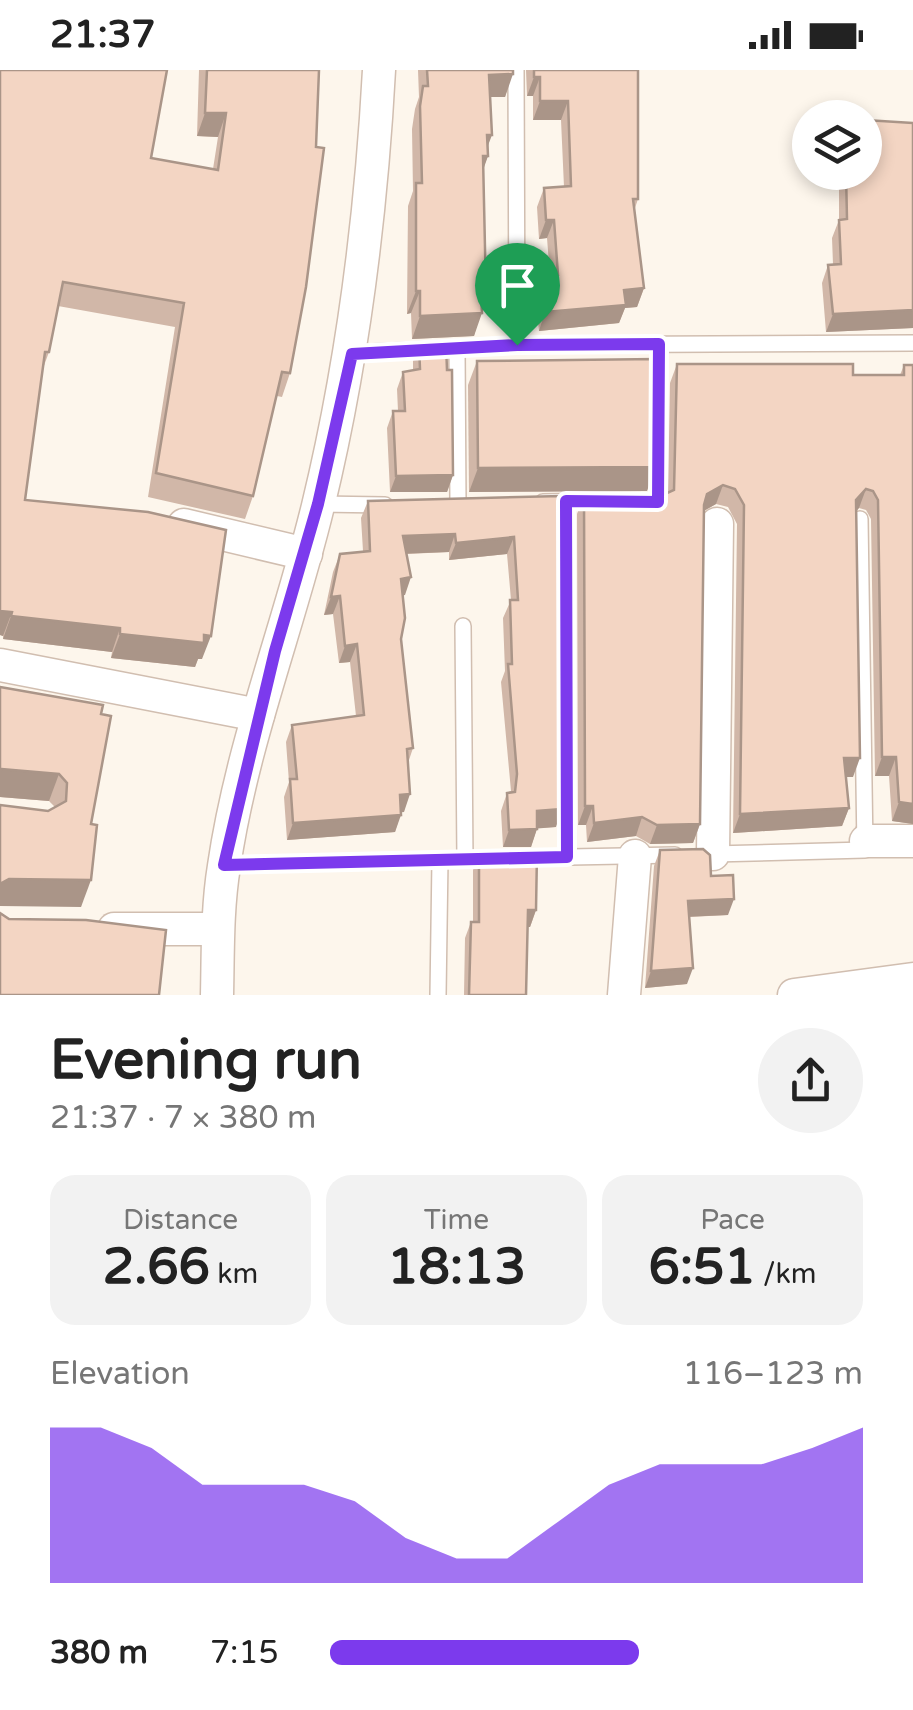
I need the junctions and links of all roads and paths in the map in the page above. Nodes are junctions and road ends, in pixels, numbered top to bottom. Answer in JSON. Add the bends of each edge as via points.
{"nodes":[{"id":1,"x":379,"y":70,"type":"edge"},
{"id":2,"x":516,"y":70,"type":"edge"},
{"id":3,"x":913,"y":343,"type":"edge"},
{"id":4,"x":659,"y":344,"type":"junction"},
{"id":5,"x":517,"y":345,"type":"junction"},
{"id":6,"x":457,"y":348,"type":"junction"},
{"id":7,"x":352,"y":354,"type":"junction"},
{"id":8,"x":566,"y":501,"type":"junction"},
{"id":9,"x":530,"y":502,"type":"edge"},
{"id":10,"x":318,"y":504,"type":"junction"},
{"id":11,"x":402,"y":505,"type":"edge"},
{"id":12,"x":439,"y":505,"type":"edge"},
{"id":13,"x":476,"y":505,"type":"edge"},
{"id":14,"x":458,"y":506,"type":"junction"},
{"id":15,"x":147,"y":517,"type":"edge"},
{"id":16,"x":860,"y":519,"type":"edge"},
{"id":17,"x":717,"y":524,"type":"dead end"},
{"id":18,"x":306,"y":554,"type":"junction"},
{"id":19,"x":463,"y":626,"type":"dead end"},
{"id":20,"x":0,"y":664,"type":"edge"},
{"id":21,"x":258,"y":715,"type":"junction"},
{"id":22,"x":913,"y":841,"type":"edge"},
{"id":23,"x":866,"y":842,"type":"junction"},
{"id":24,"x":712,"y":854,"type":"junction"},
{"id":25,"x":635,"y":856,"type":"junction"},
{"id":26,"x":567,"y":857,"type":"junction"},
{"id":27,"x":440,"y":860,"type":"junction"},
{"id":28,"x":464,"y":860,"type":"junction"},
{"id":29,"x":224,"y":865,"type":"junction"},
{"id":30,"x":88,"y":929,"type":"edge"},
{"id":31,"x":217,"y":930,"type":"junction"},
{"id":32,"x":913,"y":979,"type":"edge"},
{"id":33,"x":216,"y":995,"type":"edge"},
{"id":34,"x":438,"y":995,"type":"edge"},
{"id":35,"x":624,"y":995,"type":"edge"},
{"id":36,"x":794,"y":995,"type":"edge"}],
"edges":[{"from":1,"to":7,"type":"street"},
{"from":2,"to":5,"type":"lane"},
{"from":3,"to":4,"type":"lane"},
{"from":4,"to":5,"type":"lane"},
{"from":4,"to":8,"type":"lane","via":[[658,502]]},
{"from":5,"to":6,"type":"lane"},
{"from":6,"to":7,"type":"lane"},
{"from":6,"to":14,"type":"lane"},
{"from":7,"to":10,"type":"street"},
{"from":8,"to":9,"type":"lane"},
{"from":8,"to":26,"type":"lane"},
{"from":10,"to":11,"type":"lane"},
{"from":10,"to":18,"type":"street"},
{"from":12,"to":14,"type":"lane"},
{"from":13,"to":14,"type":"lane"},
{"from":15,"to":18,"type":"street"},
{"from":16,"to":23,"type":"lane"},
{"from":17,"to":24,"type":"street"},
{"from":18,"to":21,"type":"street"},
{"from":19,"to":28,"type":"lane"},
{"from":20,"to":21,"type":"street"},
{"from":21,"to":29,"type":"street"},
{"from":22,"to":23,"type":"street"},
{"from":23,"to":24,"type":"lane","via":[[865,850]]},
{"from":24,"to":25,"type":"lane"},
{"from":25,"to":26,"type":"lane"},
{"from":25,"to":35,"type":"street"},
{"from":26,"to":28,"type":"lane"},
{"from":27,"to":28,"type":"lane"},
{"from":27,"to":29,"type":"lane"},
{"from":27,"to":34,"type":"lane"},
{"from":29,"to":31,"type":"street"},
{"from":30,"to":31,"type":"street"},
{"from":31,"to":33,"type":"street"},
{"from":32,"to":36,"type":"street"}]}
